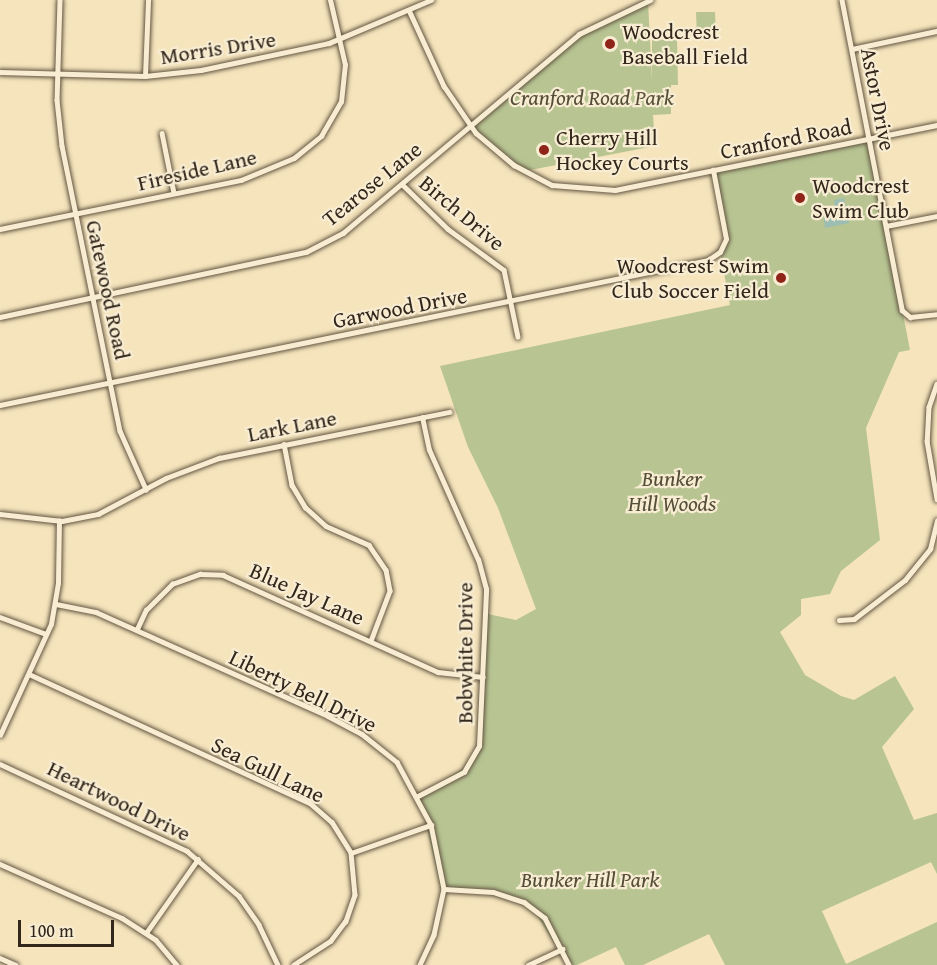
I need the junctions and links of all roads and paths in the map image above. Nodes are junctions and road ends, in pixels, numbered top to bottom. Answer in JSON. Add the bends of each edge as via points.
{"nodes":[{"id":1,"x":60,"y":0,"type":"edge"},
{"id":2,"x":148,"y":0,"type":"edge"},
{"id":3,"x":330,"y":0,"type":"edge"},
{"id":4,"x":432,"y":0,"type":"edge"},
{"id":5,"x":650,"y":0,"type":"edge"},
{"id":6,"x":842,"y":0,"type":"edge"},
{"id":7,"x":409,"y":10,"type":"junction"},
{"id":8,"x":937,"y":31,"type":"edge"},
{"id":9,"x":340,"y":38,"type":"junction"},
{"id":10,"x":852,"y":49,"type":"junction"},
{"id":11,"x":0,"y":72,"type":"edge"},
{"id":12,"x":58,"y":73,"type":"junction"},
{"id":13,"x":145,"y":76,"type":"junction"},
{"id":14,"x":470,"y":124,"type":"junction"},
{"id":15,"x":937,"y":124,"type":"edge"},
{"id":16,"x":162,"y":133,"type":"dead end"},
{"id":17,"x":869,"y":139,"type":"junction"},
{"id":18,"x":713,"y":170,"type":"junction"},
{"id":19,"x":402,"y":184,"type":"junction"},
{"id":20,"x":174,"y":193,"type":"junction"},
{"id":21,"x":75,"y":213,"type":"junction"},
{"id":22,"x":937,"y":216,"type":"edge"},
{"id":23,"x":886,"y":226,"type":"junction"},
{"id":24,"x":0,"y":229,"type":"edge"},
{"id":25,"x":93,"y":298,"type":"junction"},
{"id":26,"x":511,"y":303,"type":"junction"},
{"id":27,"x":937,"y":314,"type":"edge"},
{"id":28,"x":0,"y":317,"type":"edge"},
{"id":29,"x":518,"y":337,"type":"dead end"},
{"id":30,"x":110,"y":384,"type":"junction"},
{"id":31,"x":937,"y":384,"type":"edge"},
{"id":32,"x":0,"y":405,"type":"edge"},
{"id":33,"x":449,"y":412,"type":"dead end"},
{"id":34,"x":422,"y":418,"type":"junction"},
{"id":35,"x":284,"y":444,"type":"junction"},
{"id":36,"x":146,"y":489,"type":"junction"},
{"id":37,"x":937,"y":499,"type":"edge"},
{"id":38,"x":0,"y":514,"type":"edge"},
{"id":39,"x":59,"y":521,"type":"junction"},
{"id":40,"x":937,"y":521,"type":"edge"},
{"id":41,"x":56,"y":604,"type":"junction"},
{"id":42,"x":0,"y":617,"type":"edge"},
{"id":43,"x":839,"y":620,"type":"dead end"},
{"id":44,"x":137,"y":629,"type":"junction"},
{"id":45,"x":46,"y":634,"type":"junction"},
{"id":46,"x":371,"y":642,"type":"junction"},
{"id":47,"x":29,"y":674,"type":"junction"},
{"id":48,"x":483,"y":677,"type":"junction"},
{"id":49,"x":0,"y":735,"type":"edge"},
{"id":50,"x":0,"y":764,"type":"edge"},
{"id":51,"x":418,"y":796,"type":"junction"},
{"id":52,"x":431,"y":825,"type":"junction"},
{"id":53,"x":351,"y":853,"type":"junction"},
{"id":54,"x":198,"y":859,"type":"junction"},
{"id":55,"x":0,"y":864,"type":"edge"},
{"id":56,"x":444,"y":889,"type":"junction"},
{"id":57,"x":146,"y":933,"type":"junction"},
{"id":58,"x":562,"y":949,"type":"junction"},
{"id":59,"x":0,"y":958,"type":"edge"},
{"id":60,"x":16,"y":965,"type":"edge"},
{"id":61,"x":177,"y":965,"type":"edge"},
{"id":62,"x":279,"y":965,"type":"edge"},
{"id":63,"x":294,"y":965,"type":"edge"},
{"id":64,"x":420,"y":965,"type":"edge"},
{"id":65,"x":528,"y":965,"type":"edge"},
{"id":66,"x":569,"y":965,"type":"edge"}],
"edges":[{"from":1,"to":12,"type":"street","name":"Gatewood Road"},
{"from":2,"to":13,"type":"street"},
{"from":3,"to":9,"type":"street","name":"Fireside Lane"},
{"from":4,"to":7,"type":"street","name":"Morris Drive"},
{"from":5,"to":14,"type":"street","name":"Tearose Lane","via":[[579,34]]},
{"from":6,"to":10,"type":"street","name":"Astor Drive"},
{"from":7,"to":9,"type":"street","name":"Morris Drive"},
{"from":7,"to":14,"type":"street","name":"Cranford Road","via":[[444,86]]},
{"from":8,"to":10,"type":"street"},
{"from":9,"to":13,"type":"street","name":"Morris Drive","via":[[201,70]]},
{"from":9,"to":20,"type":"street","name":"Fireside Lane","via":[[345,65],[340,102],[321,136],[294,159],[265,173]]},
{"from":10,"to":17,"type":"street","name":"Astor Drive"},
{"from":11,"to":12,"type":"street","name":"Morris Drive"},
{"from":12,"to":13,"type":"street","name":"Morris Drive"},
{"from":12,"to":21,"type":"street","name":"Gatewood Road","via":[[58,123]]},
{"from":14,"to":18,"type":"street","name":"Cranford Road","via":[[507,159],[552,185],[615,190]]},
{"from":14,"to":19,"type":"street","name":"Tearose Lane"},
{"from":15,"to":17,"type":"street","name":"Cranford Road"},
{"from":16,"to":20,"type":"street"},
{"from":17,"to":18,"type":"street","name":"Cranford Road"},
{"from":17,"to":23,"type":"street","name":"Astor Drive"},
{"from":18,"to":26,"type":"street","name":"Garwood Drive","via":[[726,237],[716,256]]},
{"from":19,"to":25,"type":"street","name":"Tearose Lane","via":[[343,233],[306,252]]},
{"from":19,"to":26,"type":"street","name":"Birch Drive","via":[[448,229],[496,261],[504,270]]},
{"from":20,"to":21,"type":"street","name":"Fireside Lane"},
{"from":21,"to":24,"type":"street","name":"Fireside Lane"},
{"from":21,"to":25,"type":"street","name":"Gatewood Road"},
{"from":22,"to":23,"type":"street"},
{"from":23,"to":27,"type":"street","name":"Astor Drive","via":[[902,310],[910,317]]},
{"from":25,"to":28,"type":"street","name":"Tearose Lane"},
{"from":25,"to":30,"type":"street","name":"Gatewood Road"},
{"from":26,"to":29,"type":"street","name":"Birch Drive"},
{"from":26,"to":30,"type":"street","name":"Garwood Drive"},
{"from":30,"to":32,"type":"street","name":"Garwood Drive"},
{"from":30,"to":36,"type":"street","name":"Gatewood Road","via":[[120,432]]},
{"from":31,"to":37,"type":"street","via":[[929,407],[927,441]]},
{"from":33,"to":34,"type":"street","name":"Lark Lane"},
{"from":34,"to":35,"type":"street","name":"Lark Lane"},
{"from":34,"to":48,"type":"street","name":"Bobwhite Drive","via":[[429,450],[478,560],[486,589]]},
{"from":35,"to":36,"type":"street","name":"Lark Lane","via":[[191,467]]},
{"from":35,"to":46,"type":"street","via":[[292,485],[305,507],[326,526],[369,545],[386,570],[390,591]]},
{"from":36,"to":39,"type":"street","via":[[99,514]]},
{"from":38,"to":39,"type":"street"},
{"from":39,"to":41,"type":"street"},
{"from":40,"to":43,"type":"street","via":[[930,549],[905,580],[854,619]]},
{"from":41,"to":44,"type":"street","name":"Liberty Bell Drive","via":[[96,612]]},
{"from":41,"to":45,"type":"street"},
{"from":42,"to":45,"type":"street"},
{"from":44,"to":46,"type":"street","name":"Blue Jay Lane","via":[[146,610],[172,584],[188,576],[210,573],[267,593]]},
{"from":44,"to":51,"type":"street","name":"Liberty Bell Drive","via":[[363,734],[396,762]]},
{"from":45,"to":47,"type":"street"},
{"from":46,"to":48,"type":"street","name":"Blue Jay Lane","via":[[438,672]]},
{"from":47,"to":49,"type":"street"},
{"from":47,"to":53,"type":"street","name":"Sea Gull Lane","via":[[310,803],[332,822]]},
{"from":48,"to":51,"type":"street","name":"Bobwhite Drive","via":[[481,735],[472,763],[464,772]]},
{"from":50,"to":54,"type":"street","name":"Heartwood Drive","via":[[132,822]]},
{"from":51,"to":52,"type":"street","name":"Liberty Bell Drive"},
{"from":52,"to":53,"type":"street"},
{"from":52,"to":56,"type":"street","name":"Liberty Bell Drive"},
{"from":53,"to":63,"type":"street","name":"Sea Gull Lane","via":[[356,884],[346,921],[331,941]]},
{"from":54,"to":57,"type":"street"},
{"from":54,"to":62,"type":"street","name":"Heartwood Drive","via":[[238,896],[259,925]]},
{"from":55,"to":57,"type":"street","via":[[122,918]]},
{"from":56,"to":58,"type":"street","via":[[493,892],[524,902],[545,918]]},
{"from":56,"to":64,"type":"street","name":"Liberty Bell Drive","via":[[434,935]]},
{"from":57,"to":61,"type":"street"},
{"from":58,"to":65,"type":"street"},
{"from":58,"to":66,"type":"street"},
{"from":59,"to":60,"type":"street"}]}
